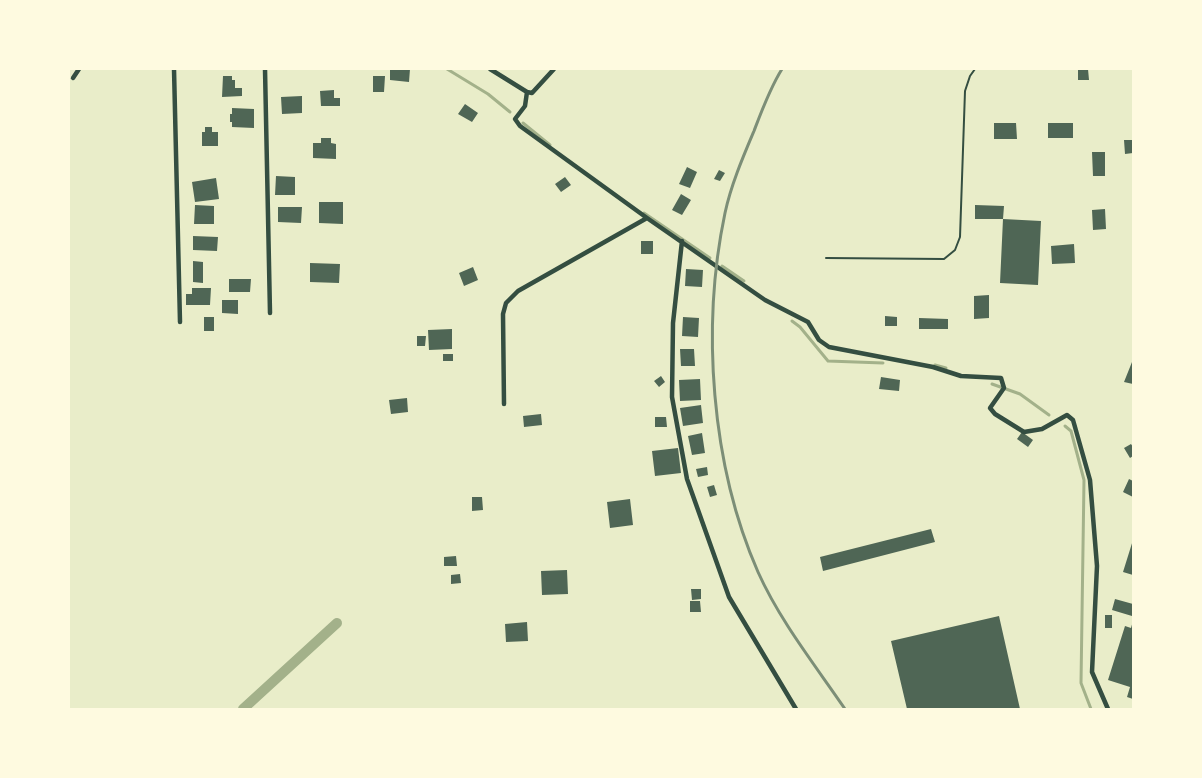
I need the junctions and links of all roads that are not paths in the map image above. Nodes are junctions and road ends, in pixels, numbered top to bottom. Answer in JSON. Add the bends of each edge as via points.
{"nodes":[{"id":1,"x":78,"y":69,"type":"edge"},
{"id":2,"x":174,"y":69,"type":"edge"},
{"id":3,"x":265,"y":69,"type":"edge"},
{"id":4,"x":490,"y":69,"type":"edge"},
{"id":5,"x":554,"y":69,"type":"edge"},
{"id":6,"x":73,"y":78,"type":"dead end"},
{"id":7,"x":528,"y":92,"type":"junction"},
{"id":8,"x":647,"y":218,"type":"junction"},
{"id":9,"x":682,"y":241,"type":"junction"},
{"id":10,"x":270,"y":314,"type":"dead end"},
{"id":11,"x":180,"y":322,"type":"dead end"},
{"id":12,"x":504,"y":404,"type":"dead end"},
{"id":13,"x":796,"y":709,"type":"edge"},
{"id":14,"x":1108,"y":709,"type":"edge"}],
"edges":[{"from":1,"to":6,"type":"street"},
{"from":2,"to":11,"type":"street"},
{"from":3,"to":10,"type":"street"},
{"from":4,"to":7,"type":"street"},
{"from":5,"to":7,"type":"street","via":[[532,93]]},
{"from":7,"to":8,"type":"street","via":[[525,106],[515,119],[520,126]]},
{"from":8,"to":9,"type":"street"},
{"from":8,"to":12,"type":"street","via":[[518,291],[506,303]]},
{"from":9,"to":13,"type":"street","via":[[673,322],[672,398],[688,479],[729,597]]},
{"from":9,"to":14,"type":"street","via":[[766,300],[808,322],[819,340],[829,347],[933,367],[961,376],[1001,378],[1004,388],[990,408],[1024,432],[1042,429],[1067,415],[1073,420],[1090,480],[1097,566],[1092,672]]}]}
